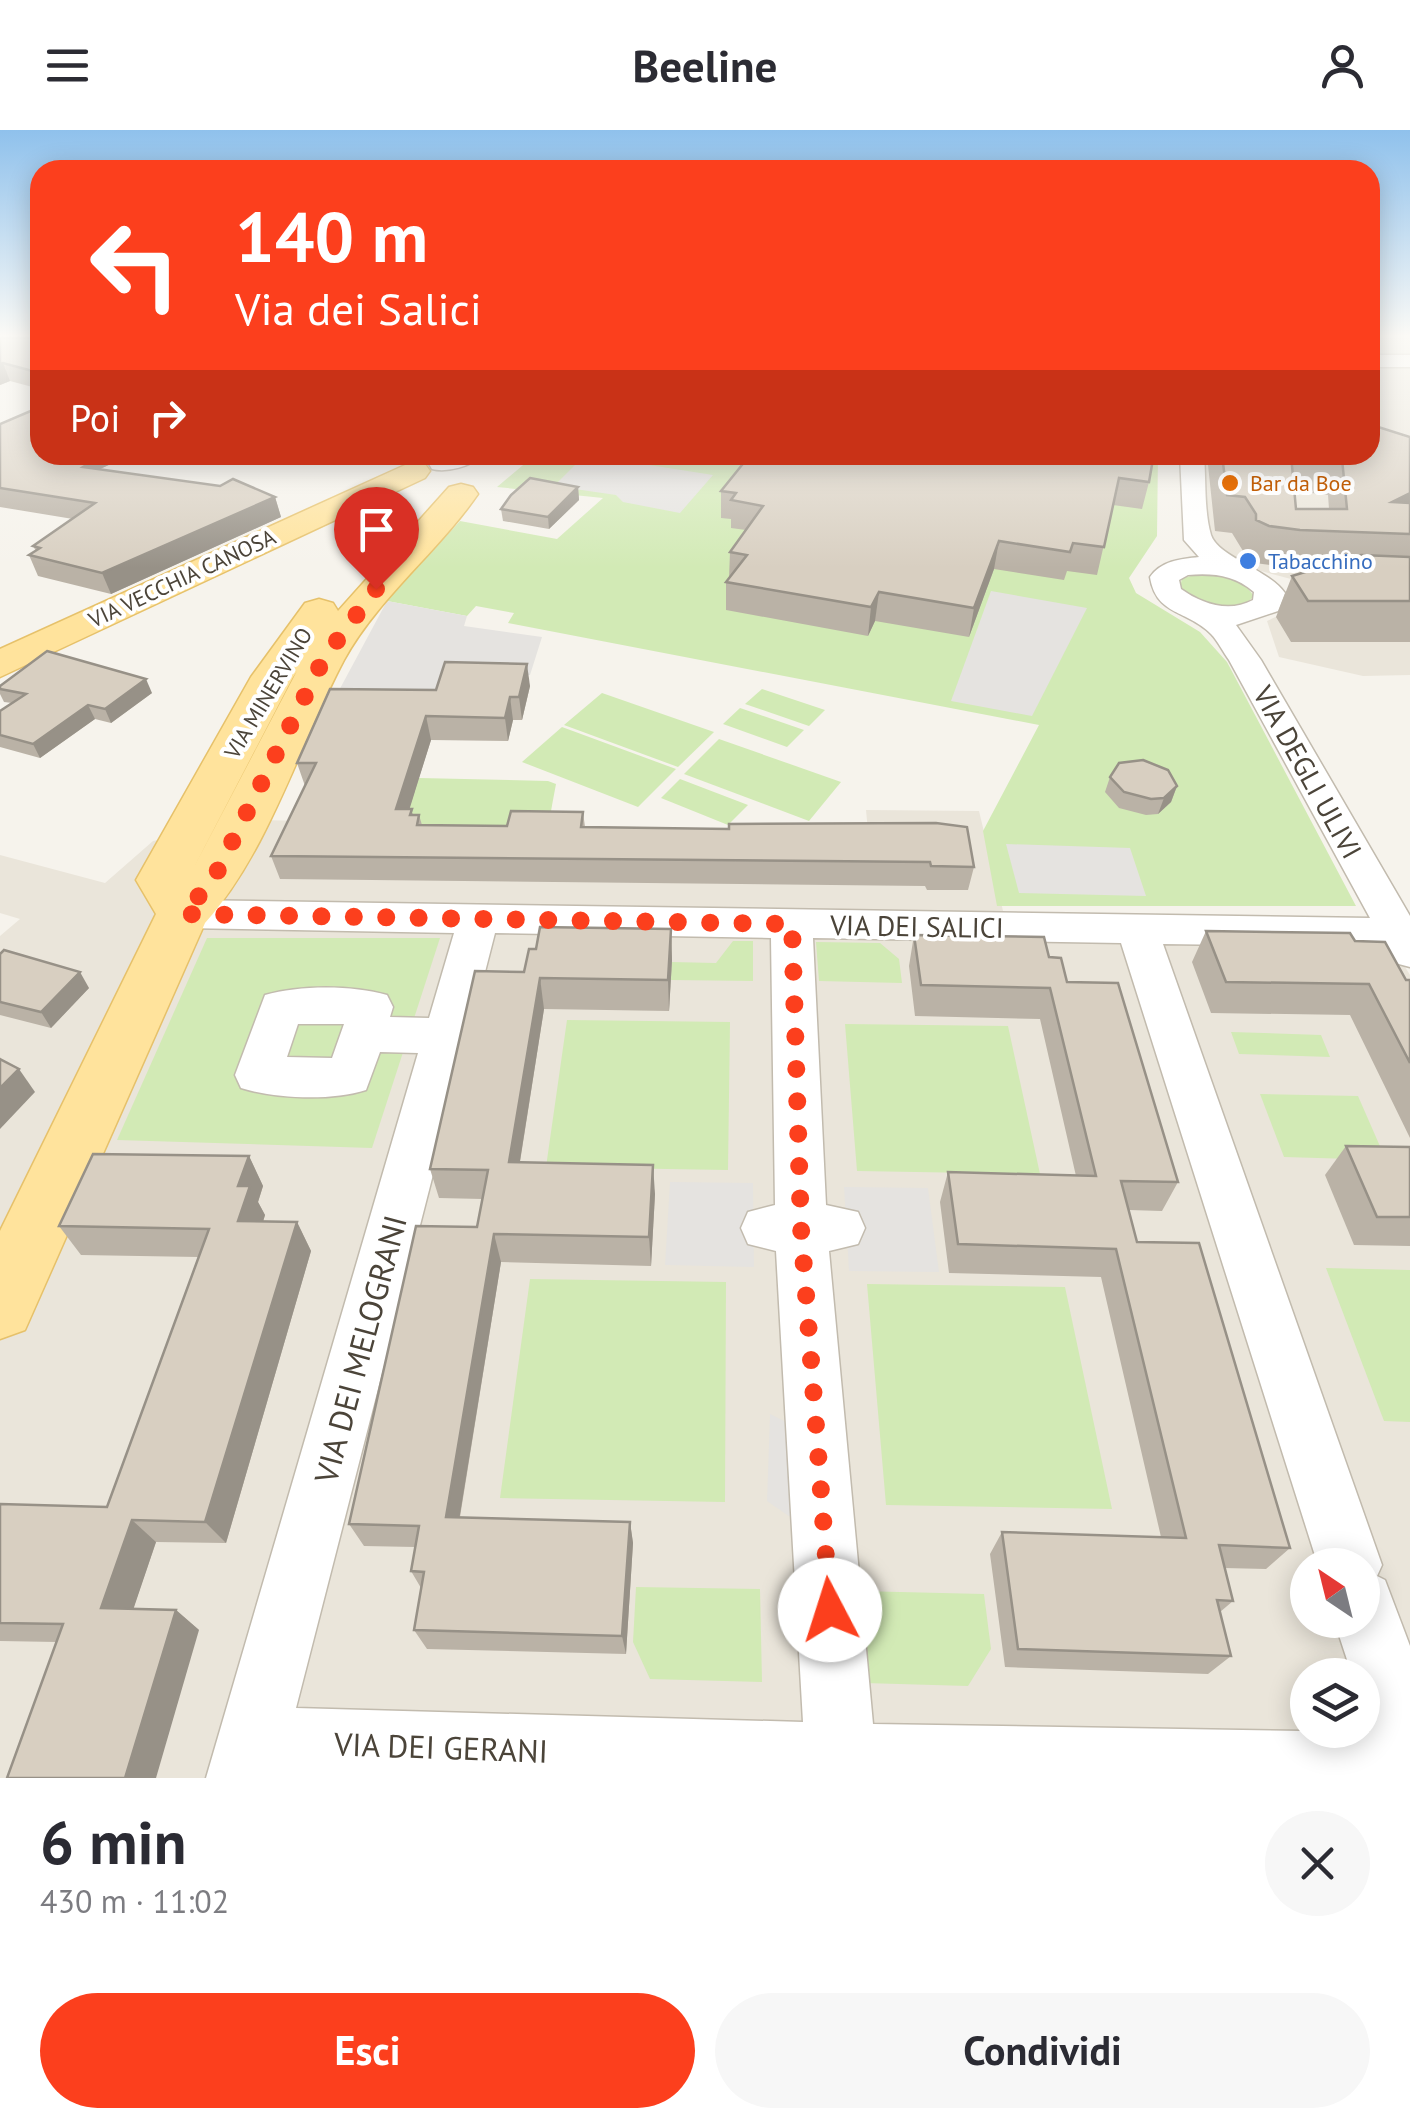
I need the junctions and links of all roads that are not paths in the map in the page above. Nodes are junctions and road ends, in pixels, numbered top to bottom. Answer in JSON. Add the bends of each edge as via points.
{"nodes":[{"id":1,"x":1171,"y":465,"type":"edge"},
{"id":2,"x":1193,"y":465,"type":"edge"},
{"id":3,"x":448,"y":475,"type":"edge"},
{"id":4,"x":1170,"y":571,"type":"junction"},
{"id":5,"x":1270,"y":591,"type":"junction"},
{"id":6,"x":1190,"y":607,"type":"junction"},
{"id":7,"x":0,"y":664,"type":"edge"},
{"id":8,"x":1410,"y":892,"type":"edge"},
{"id":9,"x":183,"y":914,"type":"junction"},
{"id":10,"x":478,"y":920,"type":"junction"},
{"id":11,"x":792,"y":924,"type":"junction"},
{"id":12,"x":1137,"y":930,"type":"junction"},
{"id":13,"x":1406,"y":939,"type":"edge"},
{"id":14,"x":363,"y":1034,"type":"dead end"},
{"id":15,"x":445,"y":1036,"type":"junction"},
{"id":16,"x":1,"y":1301,"type":"edge"},
{"id":17,"x":1344,"y":1548,"type":"edge"},
{"id":18,"x":1374,"y":1638,"type":"edge"},
{"id":19,"x":1410,"y":1746,"type":"edge"},
{"id":20,"x":841,"y":1758,"type":"junction"},
{"id":21,"x":247,"y":1760,"type":"edge"},
{"id":22,"x":1410,"y":1769,"type":"edge"}],
"edges":[{"from":1,"to":4,"type":"street","via":[[1176,549]]},
{"from":2,"to":5,"type":"street","via":[[1198,540]]},
{"from":3,"to":7,"type":"main road","name":"VIA VECCHIA CANOSA","via":[[366,495]]},
{"from":3,"to":9,"type":"main road","name":"VIA MINERVINO","via":[[330,648],[213,880]]},
{"from":4,"to":5,"type":"street","via":[[1210,565]]},
{"from":4,"to":6,"type":"street","via":[[1164,577],[1167,592]]},
{"from":5,"to":6,"type":"street","via":[[1221,615]]},
{"from":5,"to":8,"type":"street","name":"VIA DEGLI ULIVI","via":[[1270,657]]},
{"from":6,"to":13,"type":"street","name":"VIA DEGLI ULIVI","via":[[1221,626],[1245,660]]},
{"from":9,"to":10,"type":"street","name":"VIA DEI SALICI"},
{"from":9,"to":16,"type":"main road","name":"VIA MINERVINO"},
{"from":10,"to":11,"type":"street","name":"VIA DEI SALICI"},
{"from":10,"to":15,"type":"street","name":"VIA DEI MELOGRANI"},
{"from":11,"to":12,"type":"street","name":"VIA DEI SALICI"},
{"from":11,"to":20,"type":"street","via":[[802,1228]]},
{"from":12,"to":13,"type":"street","name":"VIA DEI SALICI"},
{"from":12,"to":17,"type":"street"},
{"from":14,"to":15,"type":"street"},
{"from":15,"to":21,"type":"street","name":"VIA DEI MELOGRANI"},
{"from":18,"to":19,"type":"street"},
{"from":20,"to":21,"type":"street","name":"VIA DEI GERANI"},
{"from":20,"to":22,"type":"street","name":"VIA DEI GERANI"}]}
